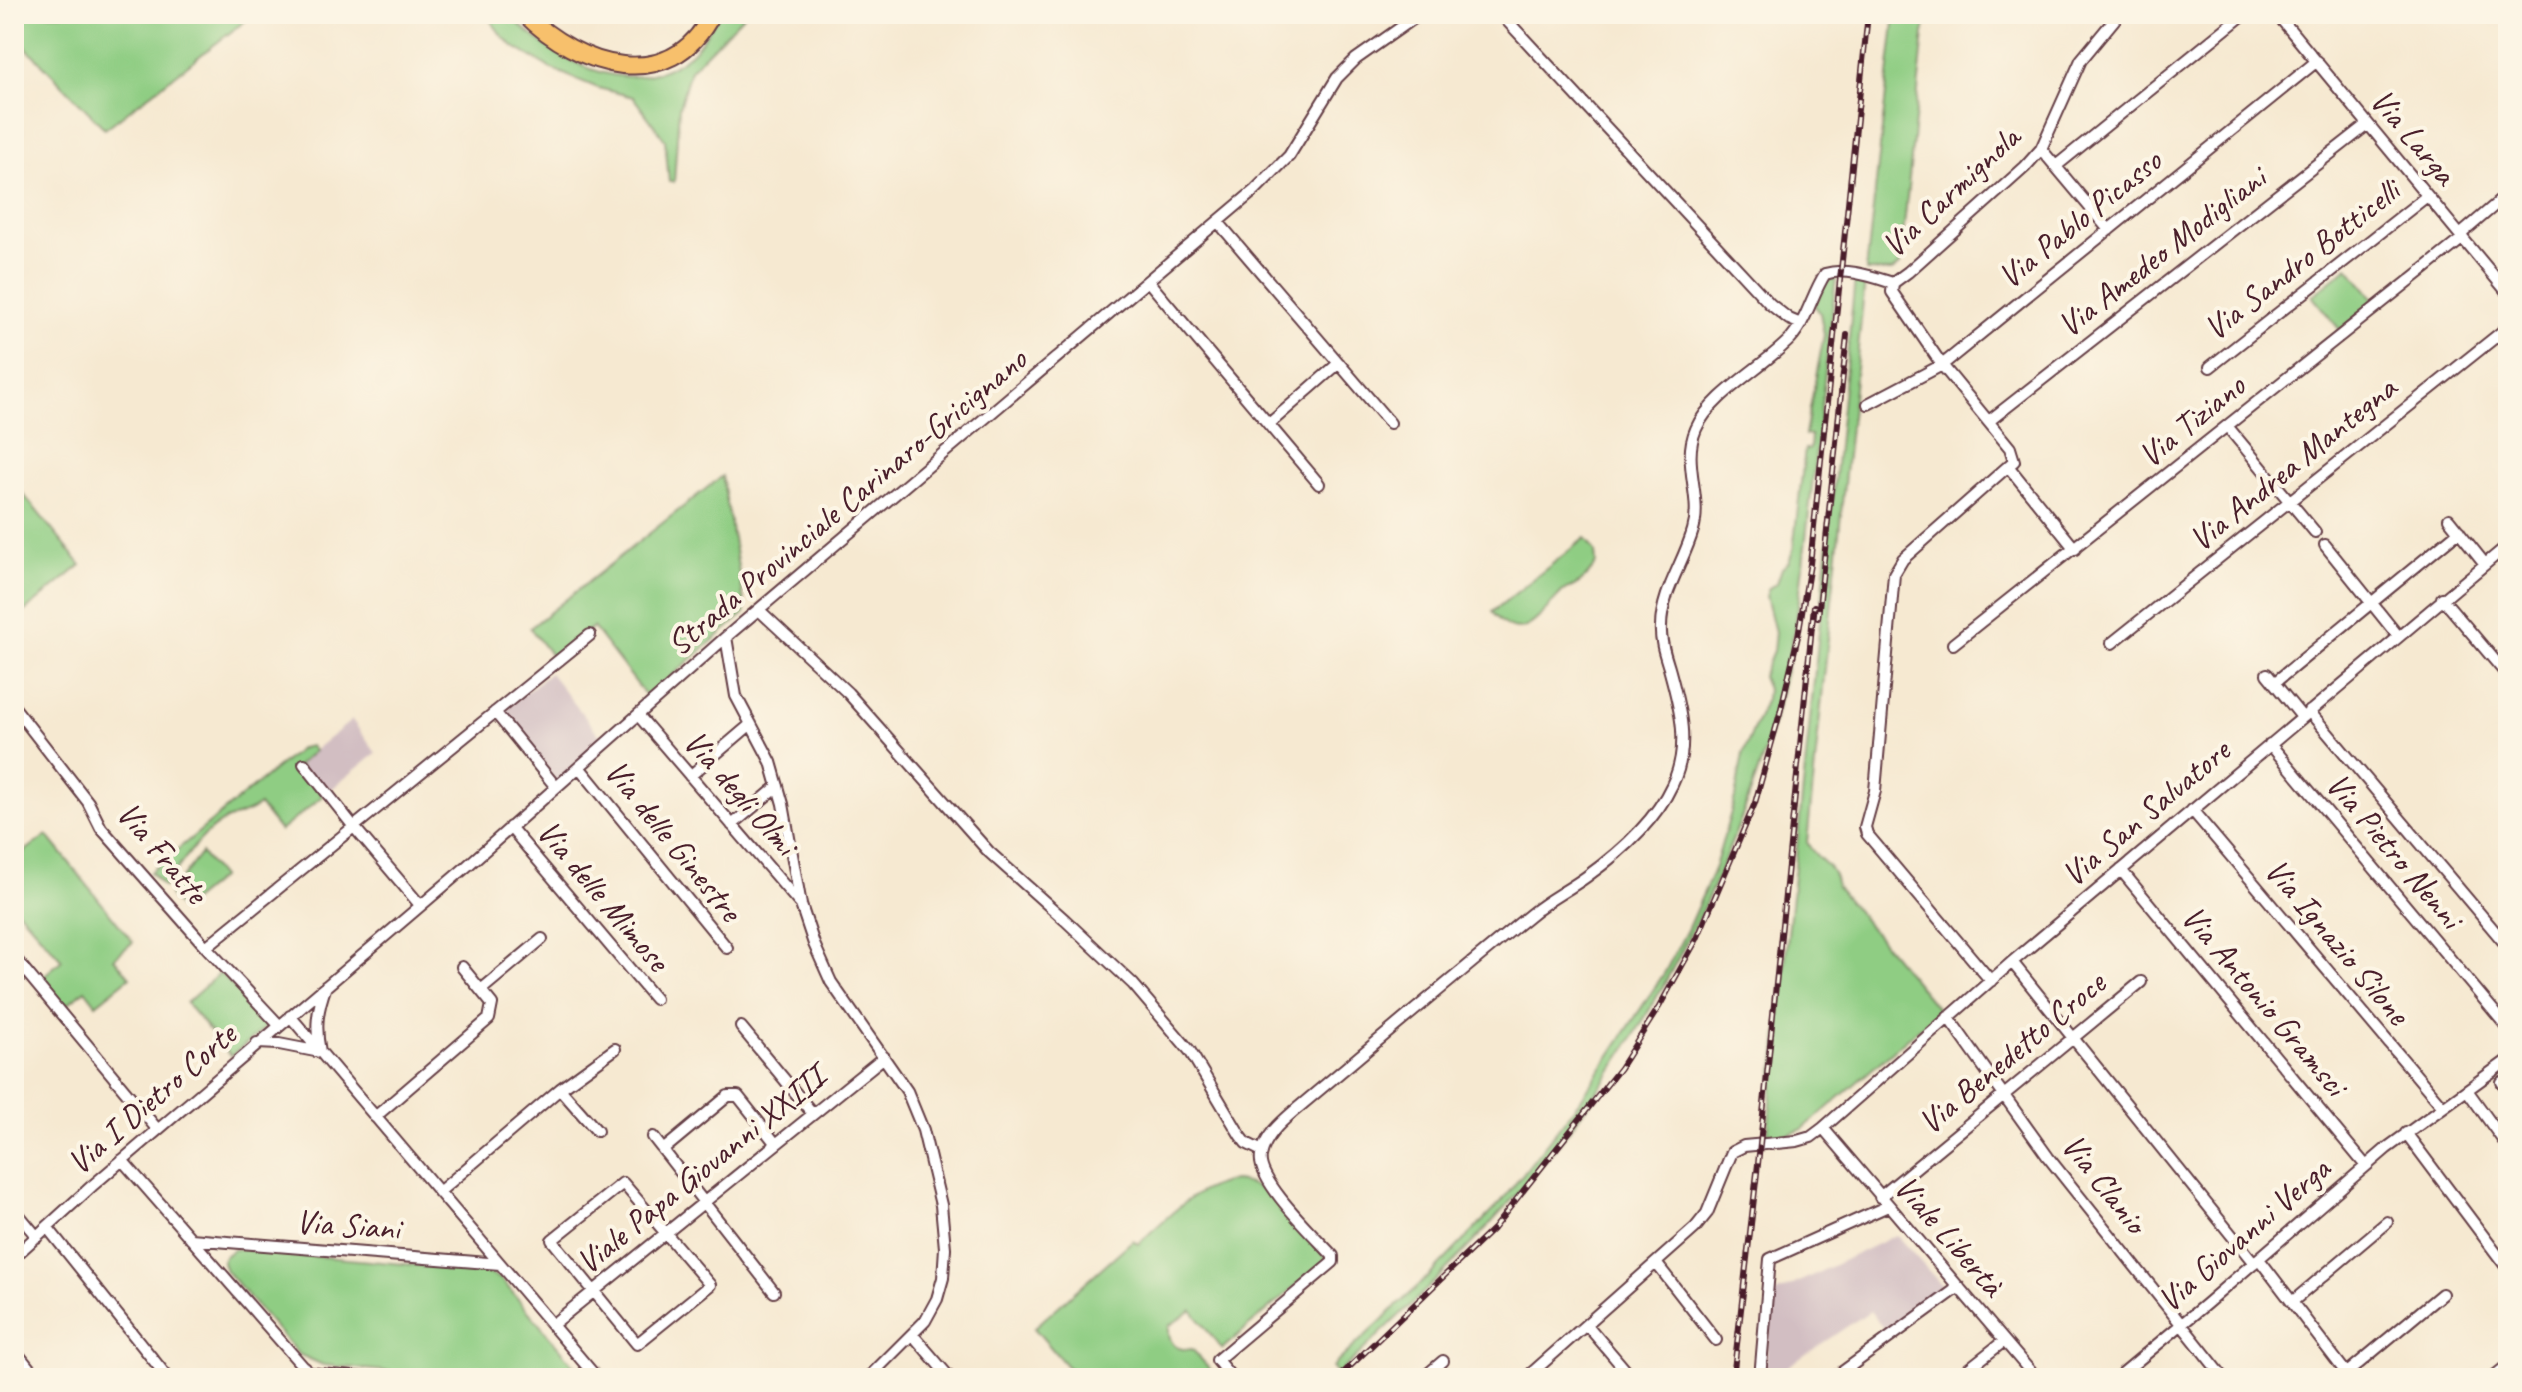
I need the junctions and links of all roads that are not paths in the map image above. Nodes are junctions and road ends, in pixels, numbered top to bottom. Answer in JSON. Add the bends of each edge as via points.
{"nodes":[{"id":1,"x":525,"y":14,"type":"edge"},
{"id":2,"x":712,"y":14,"type":"edge"},
{"id":3,"x":1420,"y":14,"type":"edge"},
{"id":4,"x":1501,"y":14,"type":"edge"},
{"id":5,"x":2119,"y":14,"type":"edge"},
{"id":6,"x":2244,"y":14,"type":"edge"},
{"id":7,"x":2277,"y":14,"type":"edge"},
{"id":8,"x":2317,"y":61,"type":"junction"},
{"id":9,"x":2367,"y":125,"type":"junction"},
{"id":10,"x":2041,"y":149,"type":"junction"},
{"id":11,"x":2056,"y":166,"type":"junction"},
{"id":12,"x":2508,"y":194,"type":"edge"},
{"id":13,"x":2427,"y":196,"type":"junction"},
{"id":14,"x":1218,"y":222,"type":"junction"},
{"id":15,"x":2109,"y":230,"type":"junction"},
{"id":16,"x":2462,"y":237,"type":"junction"},
{"id":17,"x":2504,"y":278,"type":"edge"},
{"id":18,"x":1148,"y":281,"type":"junction"},
{"id":19,"x":1893,"y":283,"type":"junction"},
{"id":20,"x":2508,"y":293,"type":"edge"},
{"id":21,"x":1801,"y":324,"type":"junction"},
{"id":22,"x":2508,"y":327,"type":"edge"},
{"id":23,"x":1339,"y":363,"type":"junction"},
{"id":24,"x":1942,"y":365,"type":"junction"},
{"id":25,"x":2210,"y":367,"type":"dead end"},
{"id":26,"x":1868,"y":404,"type":"dead end"},
{"id":27,"x":1989,"y":421,"type":"junction"},
{"id":28,"x":1390,"y":423,"type":"dead end"},
{"id":29,"x":1269,"y":424,"type":"junction"},
{"id":30,"x":2227,"y":426,"type":"junction"},
{"id":31,"x":2008,"y":466,"type":"junction"},
{"id":32,"x":1319,"y":484,"type":"dead end"},
{"id":33,"x":2289,"y":500,"type":"junction"},
{"id":34,"x":2449,"y":519,"type":"dead end"},
{"id":35,"x":2459,"y":531,"type":"junction"},
{"id":36,"x":2315,"y":532,"type":"dead end"},
{"id":37,"x":2325,"y":545,"type":"dead end"},
{"id":38,"x":2508,"y":546,"type":"edge"},
{"id":39,"x":2075,"y":549,"type":"junction"},
{"id":40,"x":2485,"y":564,"type":"junction"},
{"id":41,"x":2442,"y":598,"type":"junction"},
{"id":42,"x":2371,"y":603,"type":"junction"},
{"id":43,"x":759,"y":610,"type":"junction"},
{"id":44,"x":590,"y":635,"type":"dead end"},
{"id":45,"x":2398,"y":636,"type":"junction"},
{"id":46,"x":726,"y":637,"type":"junction"},
{"id":47,"x":2112,"y":643,"type":"dead end"},
{"id":48,"x":1953,"y":644,"type":"dead end"},
{"id":49,"x":2267,"y":674,"type":"dead end"},
{"id":50,"x":2508,"y":676,"type":"edge"},
{"id":51,"x":2274,"y":683,"type":"junction"},
{"id":52,"x":14,"y":707,"type":"edge"},
{"id":53,"x":495,"y":712,"type":"junction"},
{"id":54,"x":2305,"y":714,"type":"junction"},
{"id":55,"x":638,"y":715,"type":"junction"},
{"id":56,"x":751,"y":724,"type":"junction"},
{"id":57,"x":2270,"y":744,"type":"junction"},
{"id":58,"x":304,"y":764,"type":"dead end"},
{"id":59,"x":579,"y":767,"type":"junction"},
{"id":60,"x":690,"y":776,"type":"junction"},
{"id":61,"x":778,"y":786,"type":"junction"},
{"id":62,"x":556,"y":787,"type":"junction"},
{"id":63,"x":2192,"y":810,"type":"junction"},
{"id":64,"x":732,"y":825,"type":"junction"},
{"id":65,"x":354,"y":827,"type":"junction"},
{"id":66,"x":510,"y":827,"type":"junction"},
{"id":67,"x":2121,"y":870,"type":"junction"},
{"id":68,"x":420,"y":905,"type":"junction"},
{"id":69,"x":801,"y":905,"type":"junction"},
{"id":70,"x":542,"y":939,"type":"dead end"},
{"id":71,"x":206,"y":947,"type":"junction"},
{"id":72,"x":2508,"y":947,"type":"edge"},
{"id":73,"x":727,"y":948,"type":"dead end"},
{"id":74,"x":14,"y":957,"type":"edge"},
{"id":75,"x":2012,"y":962,"type":"junction"},
{"id":76,"x":462,"y":967,"type":"dead end"},
{"id":77,"x":1991,"y":981,"type":"junction"},
{"id":78,"x":2141,"y":982,"type":"dead end"},
{"id":79,"x":327,"y":985,"type":"junction"},
{"id":80,"x":481,"y":990,"type":"junction"},
{"id":81,"x":655,"y":999,"type":"dead end"},
{"id":82,"x":290,"y":1016,"type":"junction"},
{"id":83,"x":1948,"y":1017,"type":"junction"},
{"id":84,"x":279,"y":1025,"type":"junction"},
{"id":85,"x":741,"y":1027,"type":"dead end"},
{"id":86,"x":2508,"y":1028,"type":"edge"},
{"id":87,"x":2073,"y":1038,"type":"junction"},
{"id":88,"x":257,"y":1043,"type":"junction"},
{"id":89,"x":615,"y":1049,"type":"dead end"},
{"id":90,"x":320,"y":1052,"type":"junction"},
{"id":91,"x":884,"y":1057,"type":"junction"},
{"id":92,"x":2508,"y":1060,"type":"edge"},
{"id":93,"x":560,"y":1089,"type":"junction"},
{"id":94,"x":2467,"y":1090,"type":"junction"},
{"id":95,"x":2003,"y":1095,"type":"junction"},
{"id":96,"x":2443,"y":1107,"type":"junction"},
{"id":97,"x":813,"y":1114,"type":"junction"},
{"id":98,"x":375,"y":1117,"type":"junction"},
{"id":99,"x":1823,"y":1128,"type":"junction"},
{"id":100,"x":157,"y":1129,"type":"junction"},
{"id":101,"x":597,"y":1131,"type":"dead end"},
{"id":102,"x":2406,"y":1133,"type":"junction"},
{"id":103,"x":653,"y":1137,"type":"dead end"},
{"id":104,"x":776,"y":1144,"type":"junction"},
{"id":105,"x":2508,"y":1147,"type":"edge"},
{"id":106,"x":663,"y":1150,"type":"junction"},
{"id":107,"x":1262,"y":1151,"type":"junction"},
{"id":108,"x":122,"y":1160,"type":"junction"},
{"id":109,"x":2366,"y":1166,"type":"junction"},
{"id":110,"x":439,"y":1192,"type":"junction"},
{"id":111,"x":1880,"y":1197,"type":"junction"},
{"id":112,"x":704,"y":1202,"type":"junction"},
{"id":113,"x":1888,"y":1206,"type":"junction"},
{"id":114,"x":14,"y":1209,"type":"edge"},
{"id":115,"x":2387,"y":1222,"type":"dead end"},
{"id":116,"x":47,"y":1227,"type":"junction"},
{"id":117,"x":667,"y":1232,"type":"junction"},
{"id":118,"x":37,"y":1237,"type":"junction"},
{"id":119,"x":191,"y":1239,"type":"junction"},
{"id":120,"x":14,"y":1257,"type":"edge"},
{"id":121,"x":2256,"y":1261,"type":"junction"},
{"id":122,"x":1656,"y":1263,"type":"junction"},
{"id":123,"x":500,"y":1264,"type":"junction"},
{"id":124,"x":2508,"y":1269,"type":"edge"},
{"id":125,"x":1959,"y":1287,"type":"junction"},
{"id":126,"x":595,"y":1290,"type":"junction"},
{"id":127,"x":774,"y":1292,"type":"dead end"},
{"id":128,"x":2442,"y":1294,"type":"dead end"},
{"id":129,"x":2292,"y":1302,"type":"junction"},
{"id":130,"x":552,"y":1325,"type":"junction"},
{"id":131,"x":1587,"y":1325,"type":"junction"},
{"id":132,"x":2181,"y":1325,"type":"junction"},
{"id":133,"x":912,"y":1334,"type":"junction"},
{"id":134,"x":1716,"y":1340,"type":"dead end"},
{"id":135,"x":2004,"y":1341,"type":"junction"},
{"id":136,"x":14,"y":1349,"type":"edge"},
{"id":137,"x":1443,"y":1361,"type":"dead end"},
{"id":138,"x":309,"y":1373,"type":"edge"},
{"id":139,"x":2505,"y":1374,"type":"edge"},
{"id":140,"x":2345,"y":1377,"type":"edge"},
{"id":141,"x":37,"y":1378,"type":"edge"},
{"id":142,"x":168,"y":1378,"type":"edge"},
{"id":143,"x":293,"y":1378,"type":"edge"},
{"id":144,"x":364,"y":1378,"type":"edge"},
{"id":145,"x":597,"y":1378,"type":"edge"},
{"id":146,"x":868,"y":1378,"type":"edge"},
{"id":147,"x":950,"y":1378,"type":"edge"},
{"id":148,"x":1232,"y":1378,"type":"edge"},
{"id":149,"x":1423,"y":1378,"type":"edge"},
{"id":150,"x":1526,"y":1378,"type":"edge"},
{"id":151,"x":1632,"y":1378,"type":"edge"},
{"id":152,"x":1760,"y":1378,"type":"edge"},
{"id":153,"x":1834,"y":1378,"type":"edge"},
{"id":154,"x":1957,"y":1378,"type":"edge"},
{"id":155,"x":2036,"y":1378,"type":"edge"},
{"id":156,"x":2117,"y":1378,"type":"edge"},
{"id":157,"x":2224,"y":1378,"type":"edge"},
{"id":158,"x":2492,"y":1378,"type":"edge"}],
"edges":[{"from":1,"to":2,"type":"highway","via":[[541,30],[592,60],[639,66],[680,51]]},
{"from":3,"to":14,"type":"street","name":"Strada Provinciale Carinaro-Gricignano","via":[[1337,78],[1289,156]]},
{"from":4,"to":21,"type":"street","via":[[1770,304]]},
{"from":5,"to":10,"type":"street","name":"Via Carmignola","via":[[2081,60]]},
{"from":6,"to":11,"type":"street"},
{"from":7,"to":8,"type":"street","name":"Via Larga"},
{"from":8,"to":9,"type":"street","name":"Via Larga"},
{"from":8,"to":15,"type":"street","name":"Via Pablo Picasso"},
{"from":9,"to":13,"type":"street","name":"Via Larga"},
{"from":9,"to":27,"type":"street","name":"Via Amedeo Modigliani"},
{"from":10,"to":11,"type":"street"},
{"from":10,"to":19,"type":"street","name":"Via Carmignola"},
{"from":11,"to":15,"type":"street"},
{"from":12,"to":16,"type":"street","name":"Via Tiziano"},
{"from":13,"to":16,"type":"street","name":"Via Larga"},
{"from":13,"to":25,"type":"street","name":"Via Sandro Botticelli"},
{"from":14,"to":18,"type":"street","name":"Strada Provinciale Carinaro-Gricignano"},
{"from":14,"to":23,"type":"street"},
{"from":15,"to":24,"type":"street","name":"Via Pablo Picasso"},
{"from":16,"to":17,"type":"street","name":"Via Larga"},
{"from":16,"to":30,"type":"street","name":"Via Tiziano"},
{"from":17,"to":20,"type":"street","name":"Via Larga"},
{"from":18,"to":29,"type":"street"},
{"from":18,"to":43,"type":"street","name":"Strada Provinciale Carinaro-Gricignano"},
{"from":19,"to":21,"type":"street","name":"Via Carmignola","via":[[1830,272],[1822,278]]},
{"from":19,"to":24,"type":"street","via":[[1892,292]]},
{"from":21,"to":107,"type":"street","name":"Via Carmignola","via":[[1711,409],[1691,444],[1695,522],[1660,628],[1684,735],[1682,761],[1671,787],[1611,857],[1534,911],[1294,1111]]},
{"from":22,"to":33,"type":"street","name":"Via Andrea Mantegna"},
{"from":23,"to":28,"type":"street"},
{"from":23,"to":29,"type":"street"},
{"from":24,"to":26,"type":"street","name":"Via Pablo Picasso"},
{"from":24,"to":27,"type":"street"},
{"from":27,"to":31,"type":"street","via":[[2010,448],[2014,461]]},
{"from":29,"to":32,"type":"street"},
{"from":30,"to":33,"type":"street"},
{"from":30,"to":39,"type":"street","name":"Via Tiziano"},
{"from":31,"to":39,"type":"street"},
{"from":31,"to":77,"type":"street","via":[[1903,559],[1894,574],[1875,791],[1865,827]]},
{"from":33,"to":36,"type":"street"},
{"from":33,"to":47,"type":"street","name":"Via Andrea Mantegna"},
{"from":34,"to":35,"type":"street"},
{"from":35,"to":40,"type":"street"},
{"from":35,"to":42,"type":"street"},
{"from":37,"to":42,"type":"street"},
{"from":38,"to":40,"type":"street","name":"Via San Salvatore"},
{"from":39,"to":48,"type":"street","name":"Via Tiziano"},
{"from":40,"to":41,"type":"street","name":"Via San Salvatore"},
{"from":41,"to":45,"type":"street","name":"Via San Salvatore"},
{"from":41,"to":50,"type":"street"},
{"from":42,"to":45,"type":"street"},
{"from":42,"to":51,"type":"street"},
{"from":43,"to":46,"type":"street","name":"Strada Provinciale Carinaro-Gricignano"},
{"from":43,"to":107,"type":"street","via":[[872,718],[989,852],[1133,984],[1190,1051],[1246,1143]]},
{"from":44,"to":53,"type":"street"},
{"from":45,"to":54,"type":"street","name":"Via San Salvatore"},
{"from":46,"to":55,"type":"street","name":"Strada Provinciale Carinaro-Gricignano"},
{"from":46,"to":56,"type":"street","via":[[736,696]]},
{"from":49,"to":51,"type":"street"},
{"from":51,"to":54,"type":"street"},
{"from":52,"to":71,"type":"street","name":"Via Fratte","via":[[88,802],[101,828]]},
{"from":53,"to":62,"type":"street"},
{"from":53,"to":65,"type":"street"},
{"from":54,"to":57,"type":"street","name":"Via San Salvatore"},
{"from":54,"to":72,"type":"street"},
{"from":55,"to":59,"type":"street","name":"Strada Provinciale Carinaro-Gricignano"},
{"from":55,"to":60,"type":"street","name":"Via degli Olmi"},
{"from":56,"to":60,"type":"street"},
{"from":56,"to":61,"type":"street"},
{"from":57,"to":63,"type":"street","name":"Via San Salvatore"},
{"from":57,"to":86,"type":"street","name":"Via Pietro Nenni"},
{"from":58,"to":65,"type":"street"},
{"from":59,"to":62,"type":"street","name":"Strada Provinciale Carinaro-Gricignano"},
{"from":59,"to":73,"type":"street","name":"Via delle Ginestre"},
{"from":60,"to":64,"type":"street","name":"Via degli Olmi"},
{"from":61,"to":64,"type":"street"},
{"from":61,"to":69,"type":"street"},
{"from":62,"to":66,"type":"street","name":"Strada Provinciale Carinaro-Gricignano"},
{"from":63,"to":67,"type":"street","name":"Via San Salvatore"},
{"from":63,"to":96,"type":"street","name":"Via Ignazio Silone"},
{"from":64,"to":69,"type":"street","name":"Via degli Olmi"},
{"from":65,"to":68,"type":"street"},
{"from":65,"to":71,"type":"street"},
{"from":66,"to":68,"type":"street","name":"Strada Provinciale Carinaro-Gricignano"},
{"from":66,"to":81,"type":"street","name":"Via delle Mimose"},
{"from":67,"to":75,"type":"street","name":"Via San Salvatore"},
{"from":67,"to":109,"type":"street","name":"Via Antonio Gramsci"},
{"from":68,"to":79,"type":"street","name":"Strada Provinciale Carinaro-Gricignano"},
{"from":69,"to":91,"type":"street","via":[[831,982]]},
{"from":70,"to":80,"type":"street"},
{"from":71,"to":84,"type":"street","name":"Via Fratte"},
{"from":74,"to":100,"type":"street"},
{"from":75,"to":77,"type":"street","name":"Via San Salvatore"},
{"from":75,"to":87,"type":"street"},
{"from":76,"to":80,"type":"street"},
{"from":77,"to":83,"type":"street","name":"Via San Salvatore"},
{"from":78,"to":87,"type":"street","name":"Via Benedetto Croce"},
{"from":79,"to":82,"type":"street","name":"Strada Provinciale Carinaro-Gricignano"},
{"from":79,"to":90,"type":"street","via":[[318,1009]]},
{"from":80,"to":98,"type":"street","via":[[492,1004],[489,1019]]},
{"from":82,"to":84,"type":"street","name":"Via I Dietro Corte"},
{"from":82,"to":90,"type":"street"},
{"from":83,"to":95,"type":"street","name":"Via Clanio"},
{"from":83,"to":99,"type":"street","name":"Via San Salvatore"},
{"from":84,"to":88,"type":"street","name":"Via I Dietro Corte"},
{"from":85,"to":97,"type":"street"},
{"from":87,"to":95,"type":"street","name":"Via Benedetto Croce"},
{"from":87,"to":121,"type":"street"},
{"from":88,"to":90,"type":"street"},
{"from":88,"to":100,"type":"street","name":"Via I Dietro Corte"},
{"from":89,"to":93,"type":"street"},
{"from":90,"to":98,"type":"street"},
{"from":91,"to":97,"type":"street","name":"Viale Papa Giovanni XXIII"},
{"from":91,"to":133,"type":"street","via":[[907,1091],[923,1130],[941,1205],[943,1278],[925,1321]]},
{"from":92,"to":94,"type":"street","name":"Via Giovanni Verga"},
{"from":93,"to":101,"type":"street"},
{"from":93,"to":110,"type":"street"},
{"from":94,"to":96,"type":"street","name":"Via Giovanni Verga"},
{"from":94,"to":105,"type":"street"},
{"from":95,"to":111,"type":"street","name":"Via Benedetto Croce"},
{"from":95,"to":132,"type":"street","name":"Via Clanio"},
{"from":96,"to":102,"type":"street","name":"Via Giovanni Verga"},
{"from":97,"to":104,"type":"street","name":"Viale Papa Giovanni XXIII"},
{"from":98,"to":110,"type":"street"},
{"from":99,"to":111,"type":"street","name":"Viale Libertà"},
{"from":99,"to":122,"type":"street","via":[[1797,1141],[1732,1152],[1707,1213]]},
{"from":100,"to":108,"type":"street","name":"Via I Dietro Corte"},
{"from":102,"to":109,"type":"street","name":"Via Giovanni Verga"},
{"from":102,"to":124,"type":"street"},
{"from":103,"to":106,"type":"street"},
{"from":104,"to":106,"type":"street","via":[[738,1096],[728,1096]]},
{"from":104,"to":112,"type":"street","name":"Viale Papa Giovanni XXIII"},
{"from":106,"to":112,"type":"street"},
{"from":107,"to":148,"type":"street","via":[[1262,1168],[1273,1187],[1333,1262],[1217,1360]]},
{"from":108,"to":116,"type":"street","name":"Via I Dietro Corte"},
{"from":108,"to":119,"type":"street"},
{"from":109,"to":121,"type":"street","name":"Via Giovanni Verga"},
{"from":110,"to":123,"type":"street"},
{"from":111,"to":113,"type":"street","name":"Viale Libertà"},
{"from":112,"to":117,"type":"street","name":"Viale Papa Giovanni XXIII"},
{"from":112,"to":127,"type":"street"},
{"from":113,"to":125,"type":"street","name":"Viale Libertà"},
{"from":113,"to":152,"type":"street","via":[[1770,1259]]},
{"from":114,"to":118,"type":"street"},
{"from":115,"to":129,"type":"street"},
{"from":116,"to":118,"type":"street","name":"Via I Dietro Corte"},
{"from":116,"to":142,"type":"street"},
{"from":117,"to":126,"type":"street","name":"Viale Papa Giovanni XXIII"},
{"from":117,"to":126,"type":"street","via":[[623,1183],[552,1240]]},
{"from":117,"to":126,"type":"street","via":[[710,1285],[637,1344]]},
{"from":118,"to":120,"type":"street","name":"Via I Dietro Corte"},
{"from":119,"to":123,"type":"street","name":"Via Siani"},
{"from":119,"to":138,"type":"street"},
{"from":121,"to":129,"type":"street"},
{"from":121,"to":132,"type":"street","name":"Via Giovanni Verga"},
{"from":122,"to":131,"type":"street"},
{"from":122,"to":134,"type":"street"},
{"from":123,"to":130,"type":"street"},
{"from":125,"to":135,"type":"street","name":"Viale Libertà"},
{"from":125,"to":153,"type":"street"},
{"from":126,"to":130,"type":"street","name":"Viale Papa Giovanni XXIII"},
{"from":128,"to":140,"type":"street"},
{"from":129,"to":140,"type":"street"},
{"from":130,"to":145,"type":"street"},
{"from":131,"to":150,"type":"street"},
{"from":131,"to":151,"type":"street"},
{"from":132,"to":156,"type":"street","name":"Via Giovanni Verga"},
{"from":132,"to":157,"type":"street","name":"Via Clanio"},
{"from":133,"to":146,"type":"street"},
{"from":133,"to":147,"type":"street"},
{"from":135,"to":154,"type":"street"},
{"from":135,"to":155,"type":"street","name":"Viale Libertà"},
{"from":136,"to":141,"type":"street"},
{"from":137,"to":149,"type":"street"},
{"from":138,"to":143,"type":"street"},
{"from":138,"to":144,"type":"street"},
{"from":139,"to":158,"type":"street"}]}
